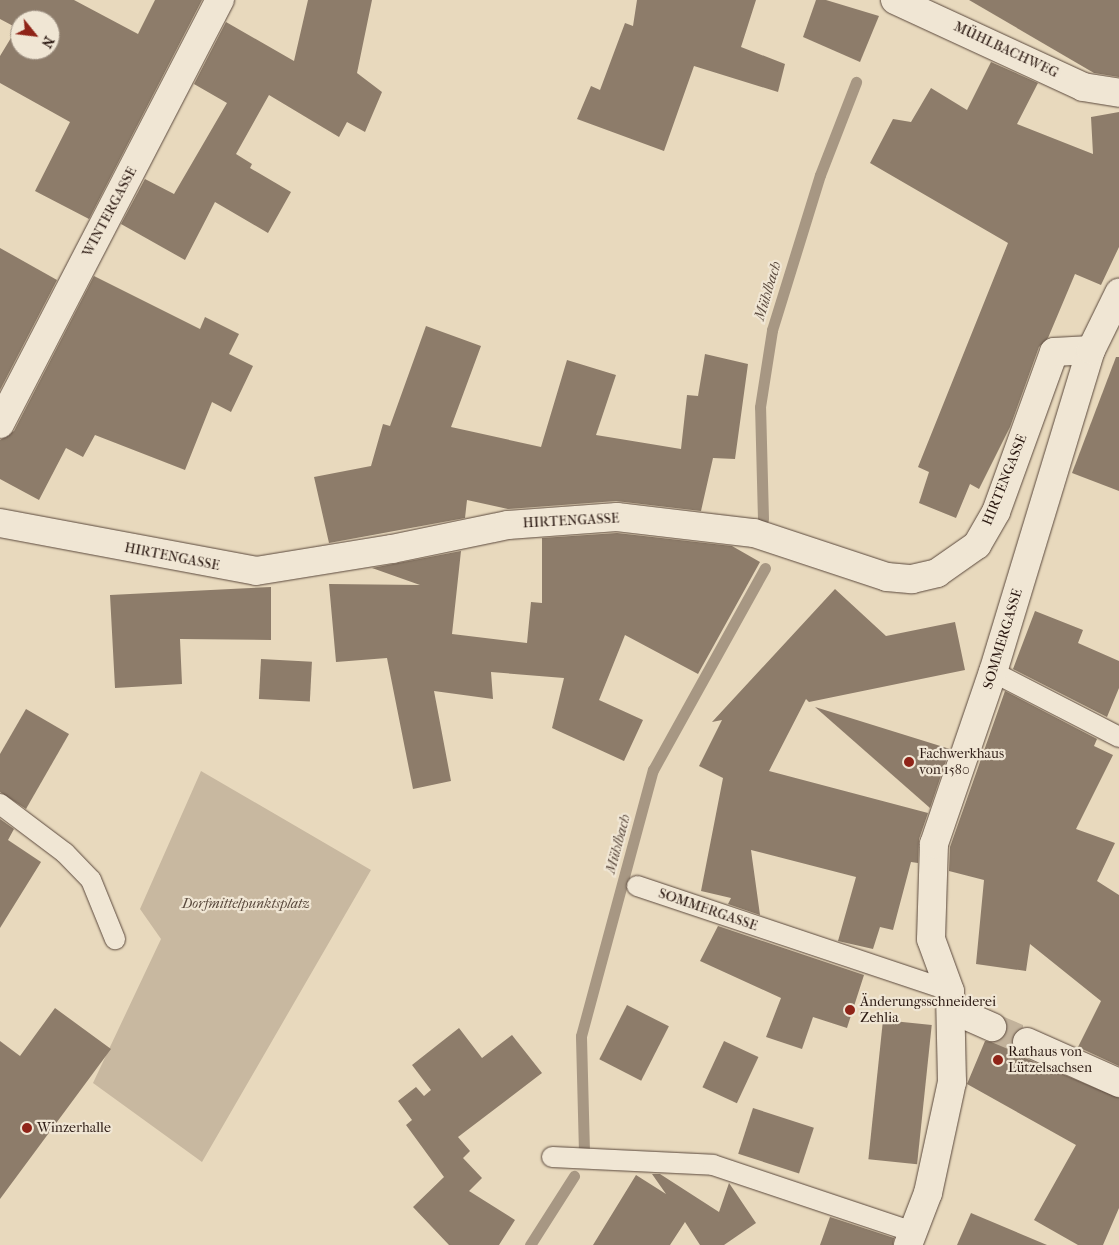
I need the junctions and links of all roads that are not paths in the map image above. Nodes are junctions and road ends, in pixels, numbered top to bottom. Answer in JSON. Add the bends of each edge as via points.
{"nodes":[{"id":1,"x":220,"y":0,"type":"edge"},
{"id":2,"x":895,"y":0,"type":"edge"},
{"id":3,"x":1119,"y":93,"type":"edge"},
{"id":4,"x":1119,"y":293,"type":"edge"},
{"id":5,"x":1091,"y":350,"type":"junction"},
{"id":6,"x":0,"y":424,"type":"edge"},
{"id":7,"x":0,"y":523,"type":"edge"},
{"id":8,"x":993,"y":672,"type":"junction"},
{"id":9,"x":1119,"y":737,"type":"edge"},
{"id":10,"x":0,"y":804,"type":"edge"},
{"id":11,"x":638,"y":886,"type":"dead end"},
{"id":12,"x":114,"y":939,"type":"dead end"},
{"id":13,"x":950,"y":1000,"type":"junction"},
{"id":14,"x":992,"y":1027,"type":"tunnel mouth"},
{"id":15,"x":1027,"y":1042,"type":"tunnel mouth"},
{"id":16,"x":1119,"y":1083,"type":"edge"},
{"id":17,"x":552,"y":1157,"type":"dead end"},
{"id":18,"x":910,"y":1238,"type":"edge"}],
"edges":[{"from":1,"to":6,"type":"street","name":"WINTERGASSE"},
{"from":2,"to":3,"type":"street","name":"MÜHLBACHWEG","via":[[1083,87]]},
{"from":4,"to":5,"type":"street","name":"SOMMERGASSE"},
{"from":5,"to":7,"type":"street","name":"HIRTENGASSE","via":[[1054,352],[996,512],[977,545],[938,573],[912,579],[887,576],[764,536],[617,517],[508,524],[392,549],[256,571]]},
{"from":5,"to":8,"type":"street","name":"SOMMERGASSE"},
{"from":8,"to":9,"type":"lane"},
{"from":8,"to":13,"type":"street","name":"SOMMERGASSE","via":[[934,844],[931,939]]},
{"from":10,"to":12,"type":"lane","via":[[65,853],[91,880]]},
{"from":11,"to":13,"type":"lane","name":"SOMMERGASSE"},
{"from":13,"to":14,"type":"street"},
{"from":13,"to":18,"type":"street","name":"SOMMERGASSE","via":[[952,1082],[928,1194]]},
{"from":15,"to":16,"type":"street"},
{"from":17,"to":18,"type":"lane","via":[[713,1165]]}]}
